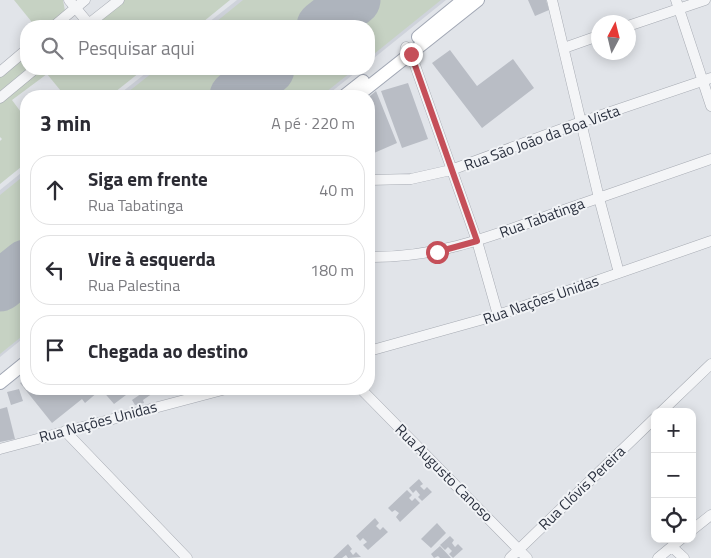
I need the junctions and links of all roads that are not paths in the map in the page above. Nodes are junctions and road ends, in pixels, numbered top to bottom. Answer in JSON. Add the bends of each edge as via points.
{"nodes":[{"id":1,"x":85,"y":0,"type":"edge"},
{"id":2,"x":119,"y":0,"type":"edge"},
{"id":3,"x":463,"y":0,"type":"edge"},
{"id":4,"x":478,"y":0,"type":"edge"},
{"id":5,"x":552,"y":0,"type":"edge"},
{"id":6,"x":705,"y":0,"type":"edge"},
{"id":7,"x":72,"y":4,"type":"edge"},
{"id":8,"x":678,"y":4,"type":"edge"},
{"id":9,"x":59,"y":20,"type":"edge"},
{"id":10,"x":84,"y":20,"type":"edge"},
{"id":11,"x":94,"y":20,"type":"edge"},
{"id":12,"x":636,"y":22,"type":"edge"},
{"id":13,"x":426,"y":36,"type":"junction"},
{"id":14,"x":591,"y":38,"type":"edge"},
{"id":15,"x":564,"y":48,"type":"junction"},
{"id":16,"x":408,"y":50,"type":"junction"},
{"id":17,"x":20,"y":55,"type":"edge"},
{"id":18,"x":390,"y":65,"type":"junction"},
{"id":19,"x":0,"y":72,"type":"edge"},
{"id":20,"x":29,"y":75,"type":"edge"},
{"id":21,"x":707,"y":80,"type":"edge"},
{"id":22,"x":353,"y":90,"type":"edge"},
{"id":23,"x":364,"y":90,"type":"edge"},
{"id":24,"x":0,"y":98,"type":"edge"},
{"id":25,"x":711,"y":106,"type":"edge"},
{"id":26,"x":581,"y":122,"type":"junction"},
{"id":27,"x":711,"y":159,"type":"edge"},
{"id":28,"x":451,"y":170,"type":"junction"},
{"id":29,"x":375,"y":180,"type":"edge"},
{"id":30,"x":599,"y":198,"type":"junction"},
{"id":31,"x":477,"y":241,"type":"junction"},
{"id":32,"x":711,"y":241,"type":"edge"},
{"id":33,"x":375,"y":257,"type":"edge"},
{"id":34,"x":619,"y":273,"type":"junction"},
{"id":35,"x":498,"y":315,"type":"junction"},
{"id":36,"x":375,"y":349,"type":"edge"},
{"id":37,"x":20,"y":356,"type":"edge"},
{"id":38,"x":711,"y":364,"type":"edge"},
{"id":39,"x":20,"y":367,"type":"edge"},
{"id":40,"x":0,"y":372,"type":"edge"},
{"id":41,"x":0,"y":383,"type":"edge"},
{"id":42,"x":203,"y":395,"type":"edge"},
{"id":43,"x":366,"y":395,"type":"edge"},
{"id":44,"x":666,"y":408,"type":"edge"},
{"id":45,"x":651,"y":422,"type":"edge"},
{"id":46,"x":65,"y":431,"type":"junction"},
{"id":47,"x":0,"y":449,"type":"edge"},
{"id":48,"x":711,"y":515,"type":"edge"},
{"id":49,"x":696,"y":527,"type":"edge"},
{"id":50,"x":676,"y":543,"type":"edge"},
{"id":51,"x":672,"y":547,"type":"junction"},
{"id":52,"x":520,"y":549,"type":"junction"},
{"id":53,"x":187,"y":558,"type":"edge"},
{"id":54,"x":510,"y":558,"type":"edge"},
{"id":55,"x":527,"y":558,"type":"edge"},
{"id":56,"x":658,"y":558,"type":"edge"},
{"id":57,"x":684,"y":558,"type":"edge"}],
"edges":[{"from":1,"to":7,"type":"street"},
{"from":2,"to":11,"type":"street"},
{"from":3,"to":13,"type":"main road"},
{"from":4,"to":13,"type":"main road"},
{"from":5,"to":15,"type":"street"},
{"from":6,"to":8,"type":"street"},
{"from":7,"to":9,"type":"street"},
{"from":7,"to":10,"type":"street"},
{"from":8,"to":12,"type":"street"},
{"from":8,"to":21,"type":"street"},
{"from":13,"to":16,"type":"main road"},
{"from":14,"to":15,"type":"street"},
{"from":15,"to":26,"type":"street"},
{"from":16,"to":18,"type":"main road"},
{"from":16,"to":28,"type":"street"},
{"from":17,"to":19,"type":"street"},
{"from":18,"to":22,"type":"main road"},
{"from":18,"to":23,"type":"main road"},
{"from":20,"to":24,"type":"street"},
{"from":21,"to":25,"type":"street"},
{"from":21,"to":26,"type":"street","name":"Rua São João da Boa Vista"},
{"from":26,"to":28,"type":"street","name":"Rua São João da Boa Vista"},
{"from":26,"to":30,"type":"street"},
{"from":27,"to":30,"type":"street","name":"Rua Tabatinga"},
{"from":28,"to":29,"type":"street","name":"Rua São João da Boa Vista","via":[[411,179]]},
{"from":28,"to":31,"type":"street"},
{"from":30,"to":31,"type":"street","name":"Rua Tabatinga"},
{"from":30,"to":34,"type":"street"},
{"from":31,"to":33,"type":"street","name":"Rua Tabatinga","via":[[437,252]]},
{"from":31,"to":35,"type":"street"},
{"from":32,"to":34,"type":"street","name":"Rua Nações Unidas"},
{"from":34,"to":35,"type":"street","name":"Rua Nações Unidas"},
{"from":35,"to":36,"type":"street","name":"Rua Nações Unidas"},
{"from":37,"to":40,"type":"main road"},
{"from":38,"to":44,"type":"street"},
{"from":39,"to":41,"type":"main road"},
{"from":42,"to":46,"type":"street","name":"Rua Nações Unidas"},
{"from":43,"to":52,"type":"street","name":"Rua Augusto Canoso"},
{"from":45,"to":52,"type":"street","name":"Rua Clóvis Pereira"},
{"from":46,"to":47,"type":"street","name":"Rua Nações Unidas"},
{"from":46,"to":53,"type":"street"},
{"from":48,"to":49,"type":"street"},
{"from":50,"to":51,"type":"street"},
{"from":51,"to":56,"type":"street"},
{"from":51,"to":57,"type":"street"},
{"from":52,"to":54,"type":"street","name":"Rua Clóvis Pereira"},
{"from":52,"to":55,"type":"street","name":"Rua Augusto Canoso"}]}
